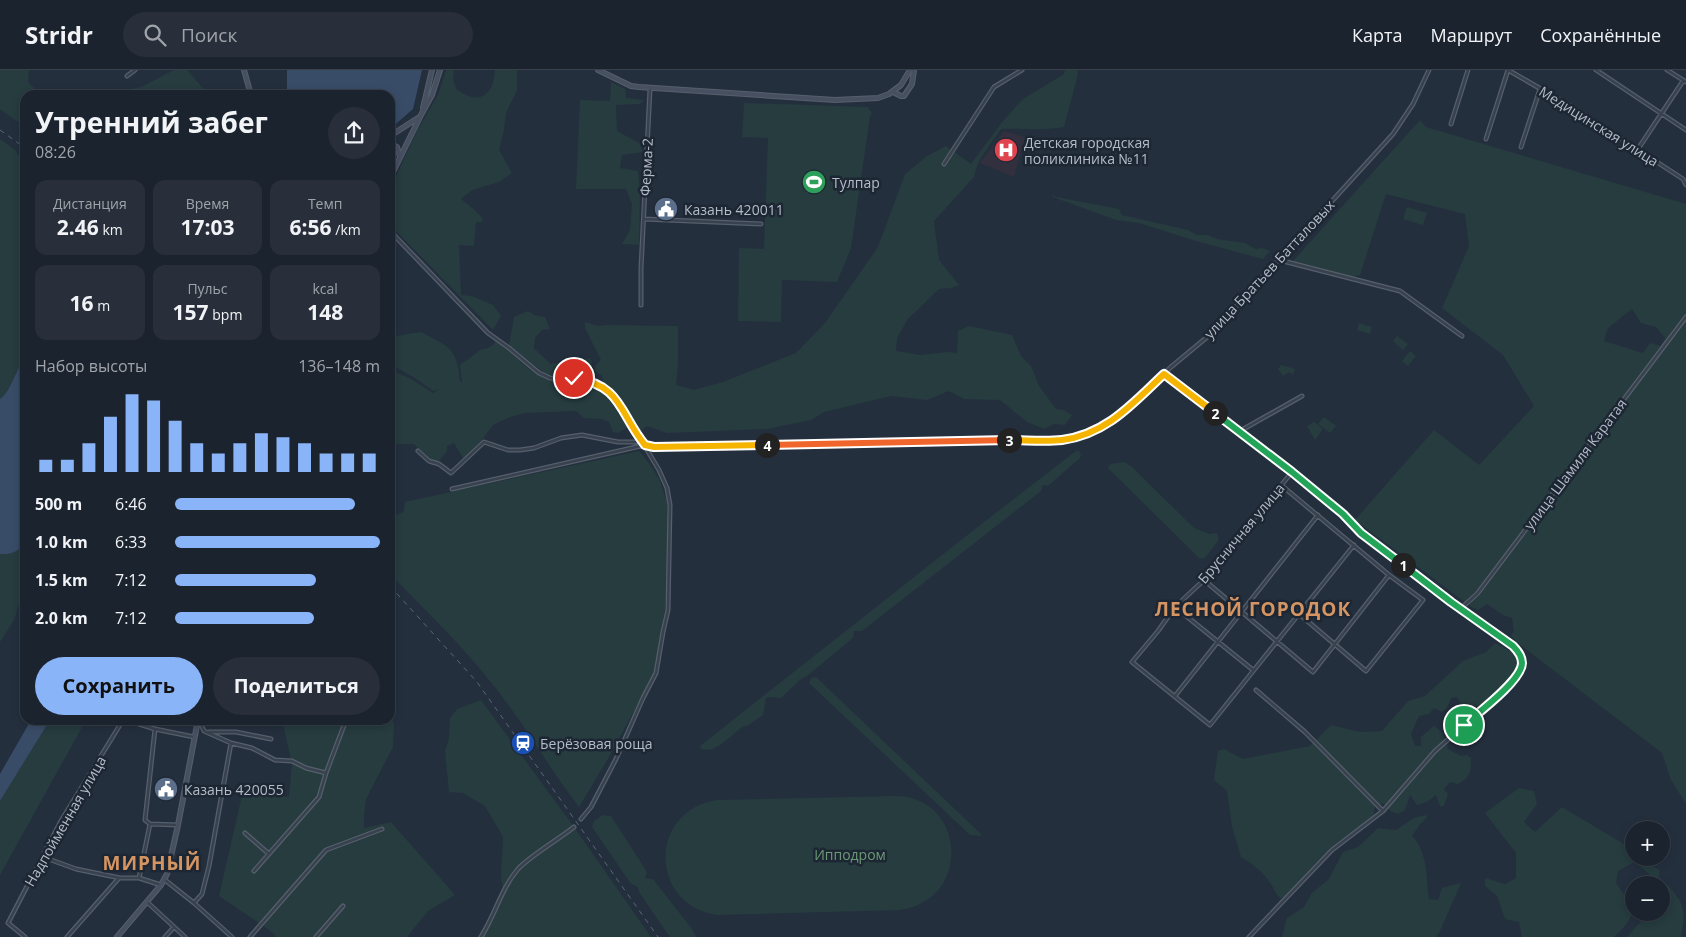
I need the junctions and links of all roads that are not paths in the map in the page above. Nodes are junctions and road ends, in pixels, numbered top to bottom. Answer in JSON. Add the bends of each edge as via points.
{"nodes":[{"id":1,"x":135,"y":70,"type":"edge"},
{"id":2,"x":244,"y":70,"type":"edge"},
{"id":3,"x":432,"y":70,"type":"edge"},
{"id":4,"x":440,"y":70,"type":"edge"},
{"id":5,"x":598,"y":70,"type":"edge"},
{"id":6,"x":912,"y":70,"type":"edge"},
{"id":7,"x":1022,"y":70,"type":"edge"},
{"id":8,"x":1429,"y":70,"type":"edge"},
{"id":9,"x":1468,"y":70,"type":"edge"},
{"id":10,"x":1508,"y":70,"type":"edge"},
{"id":11,"x":1596,"y":70,"type":"edge"},
{"id":12,"x":1668,"y":70,"type":"edge"},
{"id":13,"x":127,"y":76,"type":"dead end"},
{"id":14,"x":1685,"y":82,"type":"edge"},
{"id":15,"x":1540,"y":88,"type":"junction"},
{"id":16,"x":650,"y":89,"type":"junction"},
{"id":17,"x":250,"y":90,"type":"edge"},
{"id":18,"x":893,"y":92,"type":"junction"},
{"id":19,"x":1661,"y":114,"type":"junction"},
{"id":20,"x":420,"y":116,"type":"junction"},
{"id":21,"x":1451,"y":124,"type":"dead end"},
{"id":22,"x":1686,"y":130,"type":"edge"},
{"id":23,"x":395,"y":133,"type":"edge"},
{"id":24,"x":1486,"y":139,"type":"dead end"},
{"id":25,"x":395,"y":146,"type":"edge"},
{"id":26,"x":1521,"y":147,"type":"dead end"},
{"id":27,"x":1638,"y":149,"type":"junction"},
{"id":28,"x":400,"y":157,"type":"junction"},
{"id":29,"x":944,"y":164,"type":"dead end"},
{"id":30,"x":395,"y":168,"type":"edge"},
{"id":31,"x":1686,"y":185,"type":"edge"},
{"id":32,"x":644,"y":219,"type":"junction"},
{"id":33,"x":761,"y":224,"type":"dead end"},
{"id":34,"x":395,"y":236,"type":"edge"},
{"id":35,"x":1279,"y":260,"type":"junction"},
{"id":36,"x":641,"y":305,"type":"dead end"},
{"id":37,"x":1686,"y":317,"type":"edge"},
{"id":38,"x":1462,"y":336,"type":"dead end"},
{"id":39,"x":1164,"y":374,"type":"junction"},
{"id":40,"x":1302,"y":396,"type":"dead end"},
{"id":41,"x":1240,"y":432,"type":"junction"},
{"id":42,"x":642,"y":442,"type":"junction"},
{"id":43,"x":645,"y":445,"type":"junction"},
{"id":44,"x":418,"y":450,"type":"dead end"},
{"id":45,"x":1292,"y":472,"type":"junction"},
{"id":46,"x":1281,"y":485,"type":"junction"},
{"id":47,"x":452,"y":489,"type":"dead end"},
{"id":48,"x":1318,"y":515,"type":"junction"},
{"id":49,"x":1354,"y":544,"type":"junction"},
{"id":50,"x":1389,"y":575,"type":"junction"},
{"id":51,"x":1204,"y":580,"type":"junction"},
{"id":52,"x":1175,"y":607,"type":"junction"},
{"id":53,"x":1460,"y":609,"type":"junction"},
{"id":54,"x":1241,"y":611,"type":"junction"},
{"id":55,"x":1298,"y":613,"type":"junction"},
{"id":56,"x":1277,"y":640,"type":"junction"},
{"id":57,"x":1217,"y":642,"type":"junction"},
{"id":58,"x":1335,"y":644,"type":"junction"},
{"id":59,"x":1253,"y":670,"type":"junction"},
{"id":60,"x":1256,"y":690,"type":"dead end"},
{"id":61,"x":1175,"y":696,"type":"junction"},
{"id":62,"x":122,"y":725,"type":"edge"},
{"id":63,"x":140,"y":725,"type":"edge"},
{"id":64,"x":198,"y":725,"type":"edge"},
{"id":65,"x":202,"y":725,"type":"edge"},
{"id":66,"x":344,"y":725,"type":"edge"},
{"id":67,"x":155,"y":730,"type":"junction"},
{"id":68,"x":206,"y":732,"type":"junction"},
{"id":69,"x":195,"y":735,"type":"junction"},
{"id":70,"x":271,"y":739,"type":"dead end"},
{"id":71,"x":231,"y":743,"type":"junction"},
{"id":72,"x":326,"y":773,"type":"junction"},
{"id":73,"x":1383,"y":811,"type":"junction"},
{"id":74,"x":582,"y":819,"type":"dead end"},
{"id":75,"x":150,"y":824,"type":"junction"},
{"id":76,"x":178,"y":825,"type":"junction"},
{"id":77,"x":574,"y":827,"type":"dead end"},
{"id":78,"x":382,"y":828,"type":"dead end"},
{"id":79,"x":245,"y":833,"type":"dead end"},
{"id":80,"x":270,"y":854,"type":"junction"},
{"id":81,"x":43,"y":857,"type":"junction"},
{"id":82,"x":254,"y":871,"type":"dead end"},
{"id":83,"x":120,"y":878,"type":"junction"},
{"id":84,"x":139,"y":878,"type":"junction"},
{"id":85,"x":165,"y":880,"type":"junction"},
{"id":86,"x":161,"y":885,"type":"junction"},
{"id":87,"x":146,"y":901,"type":"junction"},
{"id":88,"x":194,"y":903,"type":"junction"},
{"id":89,"x":343,"y":906,"type":"dead end"},
{"id":90,"x":174,"y":927,"type":"junction"},
{"id":91,"x":25,"y":937,"type":"edge"},
{"id":92,"x":67,"y":937,"type":"edge"},
{"id":93,"x":117,"y":937,"type":"edge"},
{"id":94,"x":165,"y":937,"type":"edge"},
{"id":95,"x":185,"y":937,"type":"edge"},
{"id":96,"x":232,"y":937,"type":"edge"},
{"id":97,"x":250,"y":937,"type":"edge"},
{"id":98,"x":316,"y":937,"type":"edge"},
{"id":99,"x":481,"y":937,"type":"edge"},
{"id":100,"x":1249,"y":937,"type":"edge"}],
"edges":[{"from":1,"to":13,"type":"street"},
{"from":2,"to":17,"type":"street"},
{"from":3,"to":20,"type":"street"},
{"from":4,"to":20,"type":"street","via":[[432,95]]},
{"from":5,"to":16,"type":"street","via":[[631,86]]},
{"from":6,"to":18,"type":"street"},
{"from":6,"to":18,"type":"street","via":[[912,84],[908,92],[901,96]]},
{"from":7,"to":29,"type":"street","via":[[994,87]]},
{"from":8,"to":35,"type":"street","name":"улица Братьев Батталовых","via":[[1393,134]]},
{"from":9,"to":21,"type":"street"},
{"from":10,"to":15,"type":"street","name":"Медицинская улица"},
{"from":10,"to":24,"type":"street"},
{"from":11,"to":19,"type":"street"},
{"from":12,"to":14,"type":"street"},
{"from":14,"to":19,"type":"street"},
{"from":15,"to":26,"type":"street"},
{"from":15,"to":27,"type":"street","name":"Медицинская улица"},
{"from":16,"to":18,"type":"street","via":[[835,100],[878,98]]},
{"from":16,"to":32,"type":"street","name":"Ферма-2"},
{"from":19,"to":22,"type":"street"},
{"from":19,"to":27,"type":"street"},
{"from":20,"to":23,"type":"street"},
{"from":20,"to":28,"type":"street"},
{"from":25,"to":28,"type":"street"},
{"from":27,"to":31,"type":"street","name":"Медицинская улица"},
{"from":28,"to":30,"type":"street"},
{"from":32,"to":33,"type":"street"},
{"from":32,"to":36,"type":"street","name":"Ферма-2"},
{"from":34,"to":42,"type":"street","via":[[488,333],[539,373],[550,378],[586,380],[607,390],[618,401]]},
{"from":35,"to":38,"type":"street","via":[[1400,292]]},
{"from":35,"to":39,"type":"street","name":"улица Братьев Батталовых","via":[[1223,322]]},
{"from":37,"to":53,"type":"street","name":"улица Шамиля Каратая","via":[[1478,594]]},
{"from":39,"to":41,"type":"street"},
{"from":39,"to":43,"type":"street","name":"улица Братьев Батталовых","via":[[1118,418],[1078,437],[1062,440]]},
{"from":40,"to":41,"type":"street"},
{"from":41,"to":45,"type":"street"},
{"from":42,"to":43,"type":"street"},
{"from":42,"to":44,"type":"street","via":[[618,442],[582,435],[561,438],[534,448],[508,450],[484,442],[451,473],[439,464],[429,462]]},
{"from":43,"to":47,"type":"street","name":"улица Братьев Батталовых"},
{"from":43,"to":74,"type":"street","via":[[664,479],[670,505],[668,610],[654,678],[591,807]]},
{"from":45,"to":46,"type":"street","name":"Брусничная улица"},
{"from":45,"to":53,"type":"street","via":[[1361,533]]},
{"from":46,"to":48,"type":"street"},
{"from":46,"to":51,"type":"street","name":"Брусничная улица"},
{"from":48,"to":49,"type":"street"},
{"from":48,"to":54,"type":"street"},
{"from":49,"to":50,"type":"street"},
{"from":49,"to":55,"type":"street"},
{"from":50,"to":58,"type":"street"},
{"from":50,"to":58,"type":"street","via":[[1423,600],[1366,670]]},
{"from":51,"to":52,"type":"street","name":"Брусничная улица"},
{"from":51,"to":54,"type":"street"},
{"from":52,"to":57,"type":"street"},
{"from":52,"to":61,"type":"street","name":"Брусничная улица","via":[[1132,662]]},
{"from":53,"to":73,"type":"street","via":[[1513,646],[1521,658],[1521,667],[1509,686],[1435,751]]},
{"from":54,"to":56,"type":"street"},
{"from":54,"to":57,"type":"street"},
{"from":55,"to":56,"type":"street"},
{"from":55,"to":58,"type":"street"},
{"from":56,"to":58,"type":"street","via":[[1313,672]]},
{"from":56,"to":59,"type":"street"},
{"from":57,"to":59,"type":"street"},
{"from":57,"to":61,"type":"street"},
{"from":59,"to":61,"type":"street","via":[[1210,725]]},
{"from":60,"to":73,"type":"street","via":[[1305,732]]},
{"from":62,"to":81,"type":"street","name":"Надпойменная улица","via":[[61,821]]},
{"from":63,"to":67,"type":"street"},
{"from":64,"to":69,"type":"street"},
{"from":65,"to":68,"type":"street"},
{"from":66,"to":72,"type":"street"},
{"from":67,"to":69,"type":"street"},
{"from":67,"to":75,"type":"street","via":[[145,820]]},
{"from":68,"to":69,"type":"street"},
{"from":68,"to":70,"type":"street","via":[[236,732]]},
{"from":68,"to":71,"type":"street"},
{"from":69,"to":76,"type":"street"},
{"from":71,"to":72,"type":"street","via":[[252,748],[275,760],[292,761]]},
{"from":71,"to":88,"type":"street","via":[[209,866],[202,894]]},
{"from":72,"to":80,"type":"street","via":[[319,797]]},
{"from":73,"to":100,"type":"street","via":[[1332,850]]},
{"from":75,"to":76,"type":"street"},
{"from":75,"to":84,"type":"street"},
{"from":76,"to":85,"type":"street"},
{"from":77,"to":99,"type":"street","via":[[524,864],[511,880]]},
{"from":78,"to":97,"type":"street","via":[[326,850]]},
{"from":79,"to":80,"type":"street"},
{"from":80,"to":82,"type":"street"},
{"from":81,"to":83,"type":"street","via":[[76,869]]},
{"from":81,"to":91,"type":"street","name":"Надпойменная улица","via":[[8,923]]},
{"from":83,"to":84,"type":"street"},
{"from":83,"to":92,"type":"street"},
{"from":84,"to":86,"type":"street"},
{"from":85,"to":86,"type":"street"},
{"from":85,"to":88,"type":"street"},
{"from":86,"to":87,"type":"street"},
{"from":87,"to":90,"type":"street"},
{"from":87,"to":93,"type":"street"},
{"from":88,"to":96,"type":"street"},
{"from":89,"to":98,"type":"street"},
{"from":90,"to":94,"type":"street"},
{"from":90,"to":95,"type":"street"}]}
